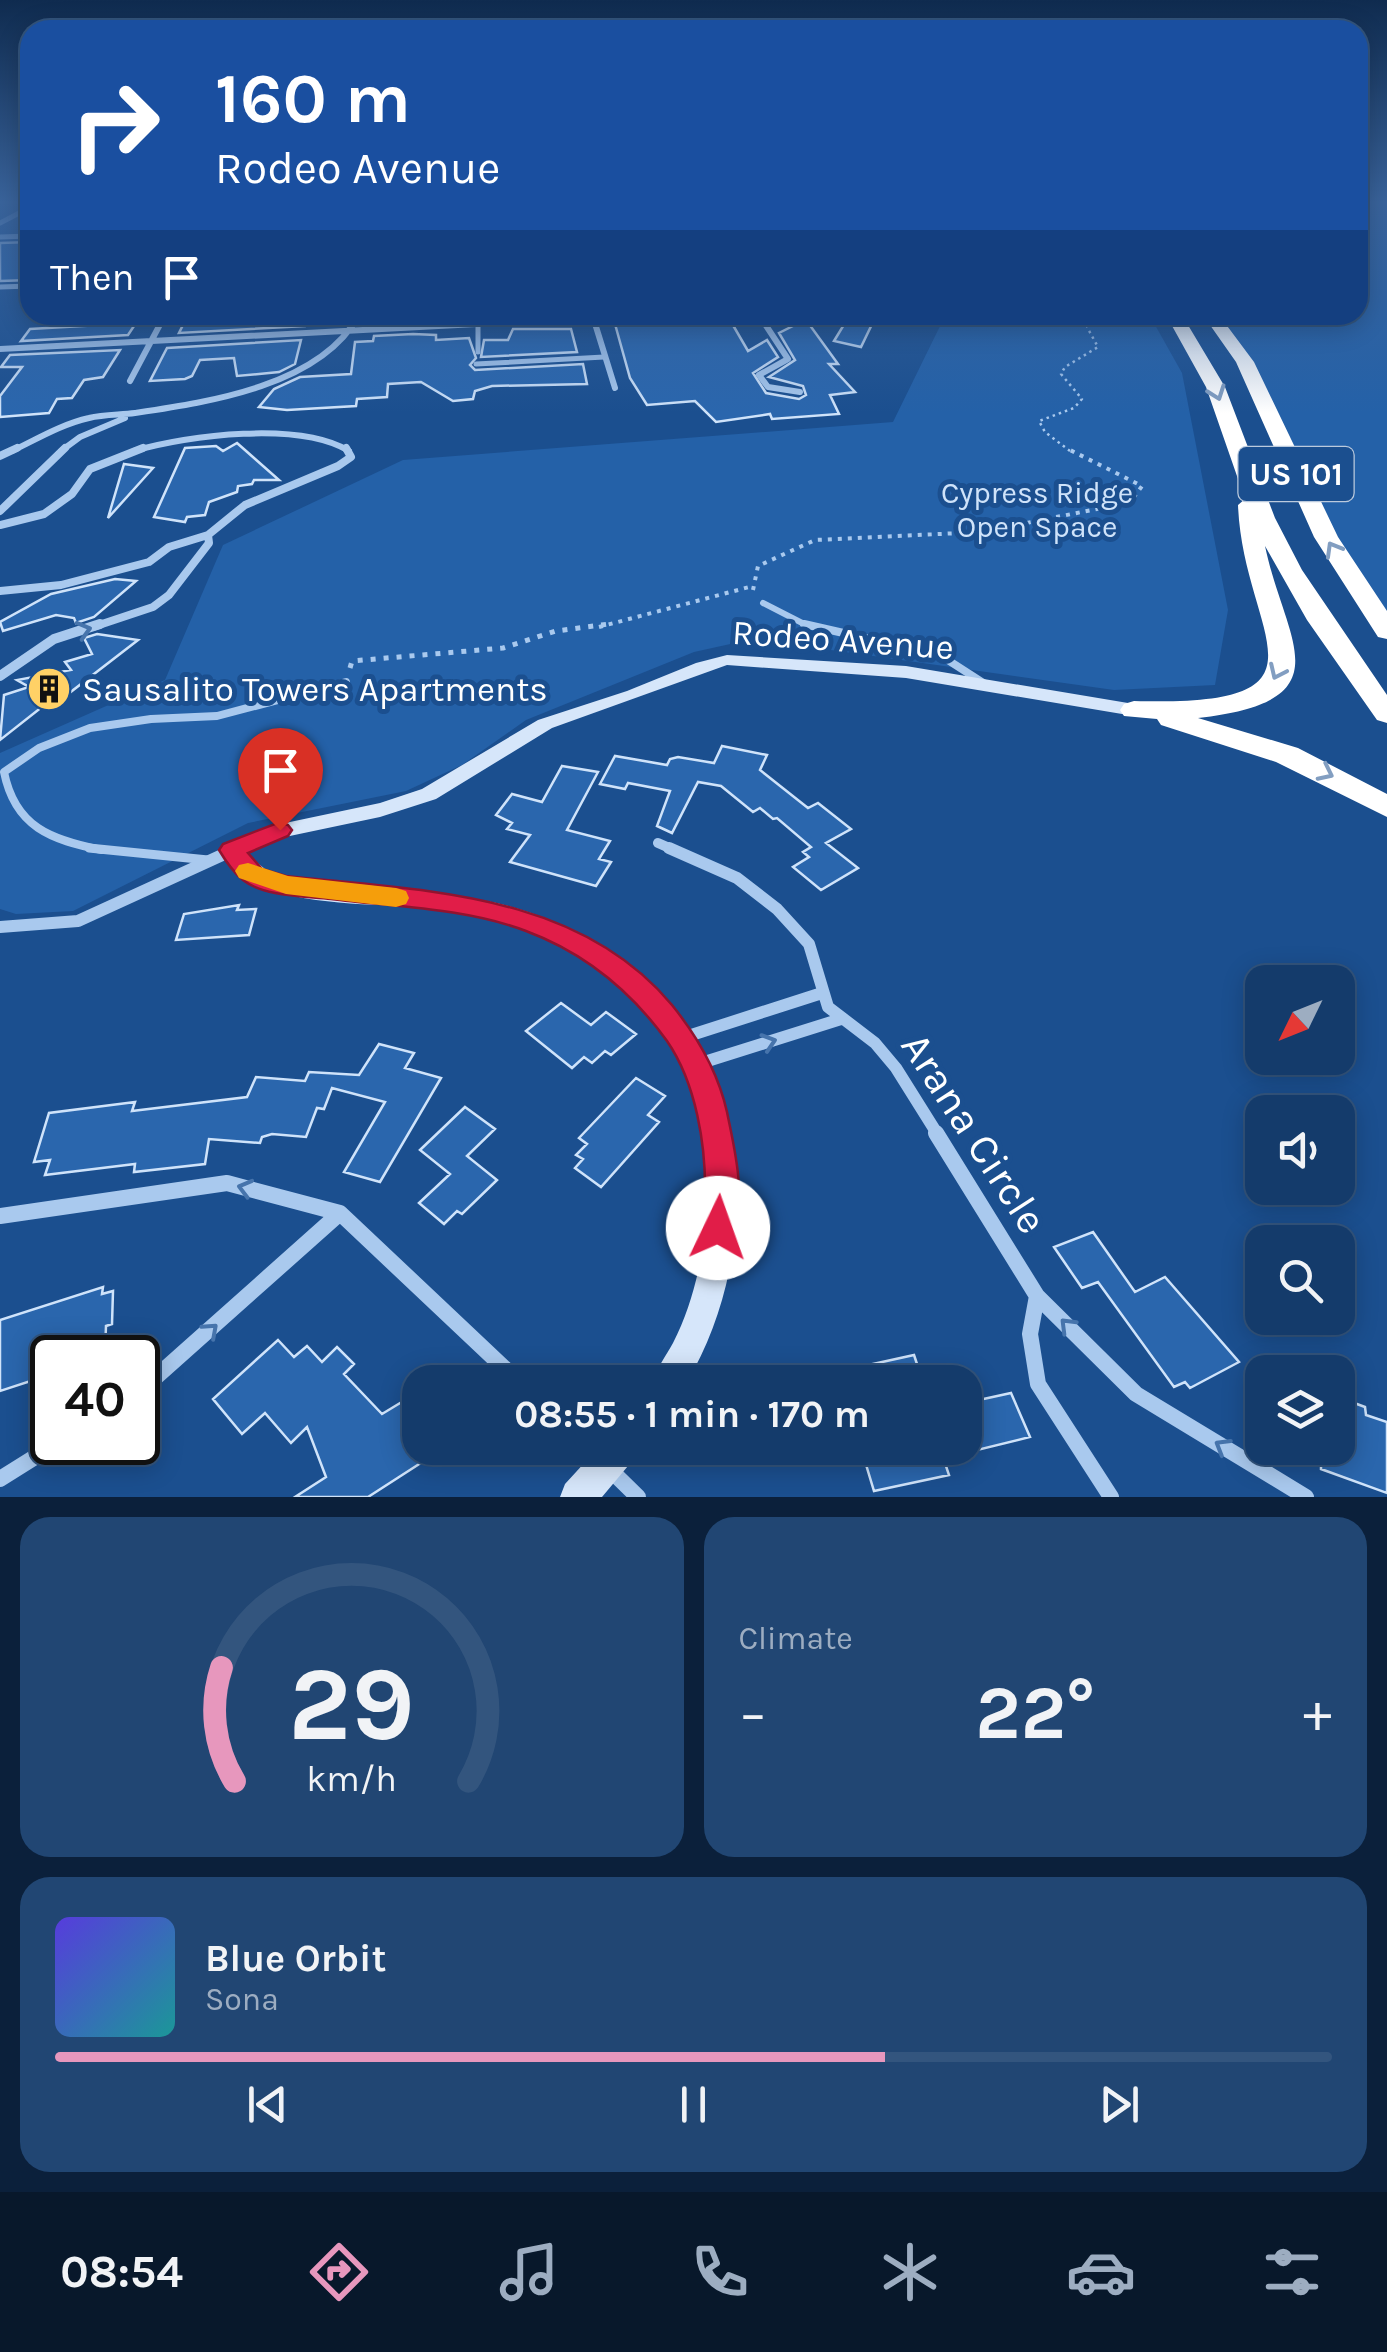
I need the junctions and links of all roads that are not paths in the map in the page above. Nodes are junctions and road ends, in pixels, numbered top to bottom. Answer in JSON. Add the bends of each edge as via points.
{"nodes":[{"id":1,"x":160,"y":325,"type":"edge"},
{"id":2,"x":356,"y":325,"type":"edge"},
{"id":3,"x":443,"y":325,"type":"edge"},
{"id":4,"x":478,"y":325,"type":"edge"},
{"id":5,"x":595,"y":325,"type":"edge"},
{"id":6,"x":766,"y":325,"type":"edge"},
{"id":7,"x":1181,"y":325,"type":"edge"},
{"id":8,"x":1218,"y":325,"type":"edge"},
{"id":9,"x":355,"y":330,"type":"junction"},
{"id":10,"x":152,"y":341,"type":"junction"},
{"id":11,"x":0,"y":349,"type":"edge"},
{"id":12,"x":478,"y":352,"type":"dead end"},
{"id":13,"x":604,"y":357,"type":"junction"},
{"id":14,"x":476,"y":364,"type":"dead end"},
{"id":15,"x":130,"y":381,"type":"dead end"},
{"id":16,"x":615,"y":388,"type":"dead end"},
{"id":17,"x":800,"y":392,"type":"dead end"},
{"id":18,"x":134,"y":414,"type":"junction"},
{"id":19,"x":0,"y":456,"type":"edge"},
{"id":20,"x":1248,"y":477,"type":"junction"},
{"id":21,"x":0,"y":511,"type":"edge"},
{"id":22,"x":0,"y":526,"type":"edge"},
{"id":23,"x":208,"y":535,"type":"junction"},
{"id":24,"x":0,"y":591,"type":"edge"},
{"id":25,"x":764,"y":603,"type":"road end"},
{"id":26,"x":1387,"y":631,"type":"edge"},
{"id":27,"x":0,"y":676,"type":"edge"},
{"id":28,"x":346,"y":682,"type":"road end"},
{"id":29,"x":986,"y":685,"type":"junction"},
{"id":30,"x":1134,"y":710,"type":"junction"},
{"id":31,"x":1387,"y":714,"type":"edge"},
{"id":32,"x":1387,"y":807,"type":"edge"},
{"id":33,"x":658,"y":843,"type":"dead end"},
{"id":34,"x":222,"y":855,"type":"junction"},
{"id":35,"x":0,"y":927,"type":"edge"},
{"id":36,"x":822,"y":993,"type":"junction"},
{"id":37,"x":841,"y":1019,"type":"junction"},
{"id":38,"x":682,"y":1038,"type":"junction"},
{"id":39,"x":697,"y":1064,"type":"junction"},
{"id":40,"x":340,"y":1213,"type":"junction"},
{"id":41,"x":0,"y":1216,"type":"edge"},
{"id":42,"x":1037,"y":1296,"type":"junction"},
{"id":43,"x":501,"y":1365,"type":"edge"},
{"id":44,"x":680,"y":1365,"type":"edge"},
{"id":45,"x":160,"y":1373,"type":"edge"},
{"id":46,"x":30,"y":1460,"type":"edge"},
{"id":47,"x":598,"y":1465,"type":"edge"},
{"id":48,"x":614,"y":1465,"type":"edge"},
{"id":49,"x":0,"y":1479,"type":"edge"},
{"id":50,"x":578,"y":1497,"type":"edge"},
{"id":51,"x":638,"y":1497,"type":"edge"},
{"id":52,"x":1112,"y":1497,"type":"edge"},
{"id":53,"x":1306,"y":1497,"type":"edge"}],
"edges":[{"from":1,"to":10,"type":"street"},
{"from":2,"to":9,"type":"street"},
{"from":3,"to":9,"type":"street"},
{"from":4,"to":12,"type":"lane"},
{"from":5,"to":13,"type":"street"},
{"from":6,"to":17,"type":"street","via":[[788,359],[759,375],[768,387]]},
{"from":7,"to":20,"type":"highway","number":"US 101","one_way":true,"via":[[1204,360]]},
{"from":26,"to":8,"type":"highway","number":"US 101","one_way":true,"via":[[1326,538],[1246,362]]},
{"from":9,"to":10,"type":"street"},
{"from":9,"to":18,"type":"street","via":[[307,368]]},
{"from":10,"to":11,"type":"street"},
{"from":10,"to":15,"type":"street"},
{"from":13,"to":14,"type":"lane"},
{"from":13,"to":16,"type":"street"},
{"from":18,"to":19,"type":"street","via":[[88,418]]},
{"from":18,"to":21,"type":"street","via":[[80,437]]},
{"from":20,"to":30,"type":"highway","one_way":true,"via":[[1258,568],[1284,650],[1279,677],[1265,692],[1230,705]]},
{"from":20,"to":31,"type":"highway","number":"US 101","via":[[1295,580]]},
{"from":22,"to":23,"type":"street","via":[[46,514],[94,466],[174,440],[298,438],[348,449],[351,457],[338,466],[245,505]]},
{"from":23,"to":24,"type":"street","via":[[169,547],[150,562],[61,585]]},
{"from":27,"to":23,"type":"street","one_way":true,"via":[[54,639],[153,608],[199,556]]},
{"from":25,"to":29,"type":"lane","via":[[812,631],[938,654]]},
{"from":28,"to":34,"type":"lane","via":[[217,716],[90,728],[39,748],[4,772],[1,790],[8,807],[51,836],[126,858]]},
{"from":29,"to":30,"type":"street","name":"Rodeo Avenue"},
{"from":29,"to":34,"type":"street","name":"Rodeo Avenue","via":[[866,668],[707,663],[532,731],[428,795],[280,830]]},
{"from":30,"to":32,"type":"highway","one_way":true,"via":[[1287,755]]},
{"from":33,"to":36,"type":"street","via":[[737,878],[777,909],[809,944]]},
{"from":34,"to":35,"type":"street","name":"Rodeo Avenue","via":[[78,921]]},
{"from":34,"to":38,"type":"street","via":[[253,876],[286,885],[461,904],[532,922],[613,964]]},
{"from":36,"to":37,"type":"street","name":"Arana Circle"},
{"from":36,"to":38,"type":"street"},
{"from":39,"to":37,"type":"street","one_way":true},
{"from":37,"to":42,"type":"street","name":"Arana Circle","via":[[875,1042],[896,1068]]},
{"from":38,"to":39,"type":"street"},
{"from":39,"to":44,"type":"street","via":[[720,1154],[722,1198],[710,1287]]},
{"from":40,"to":41,"type":"street","one_way":true,"via":[[227,1183]]},
{"from":40,"to":43,"type":"street"},
{"from":45,"to":40,"type":"street","one_way":true},
{"from":42,"to":52,"type":"street","via":[[1030,1334],[1038,1384]]},
{"from":53,"to":42,"type":"street","name":"Arana Circle","one_way":true,"via":[[1136,1394]]},
{"from":46,"to":49,"type":"street"},
{"from":47,"to":50,"type":"street"},
{"from":48,"to":51,"type":"street"}]}
